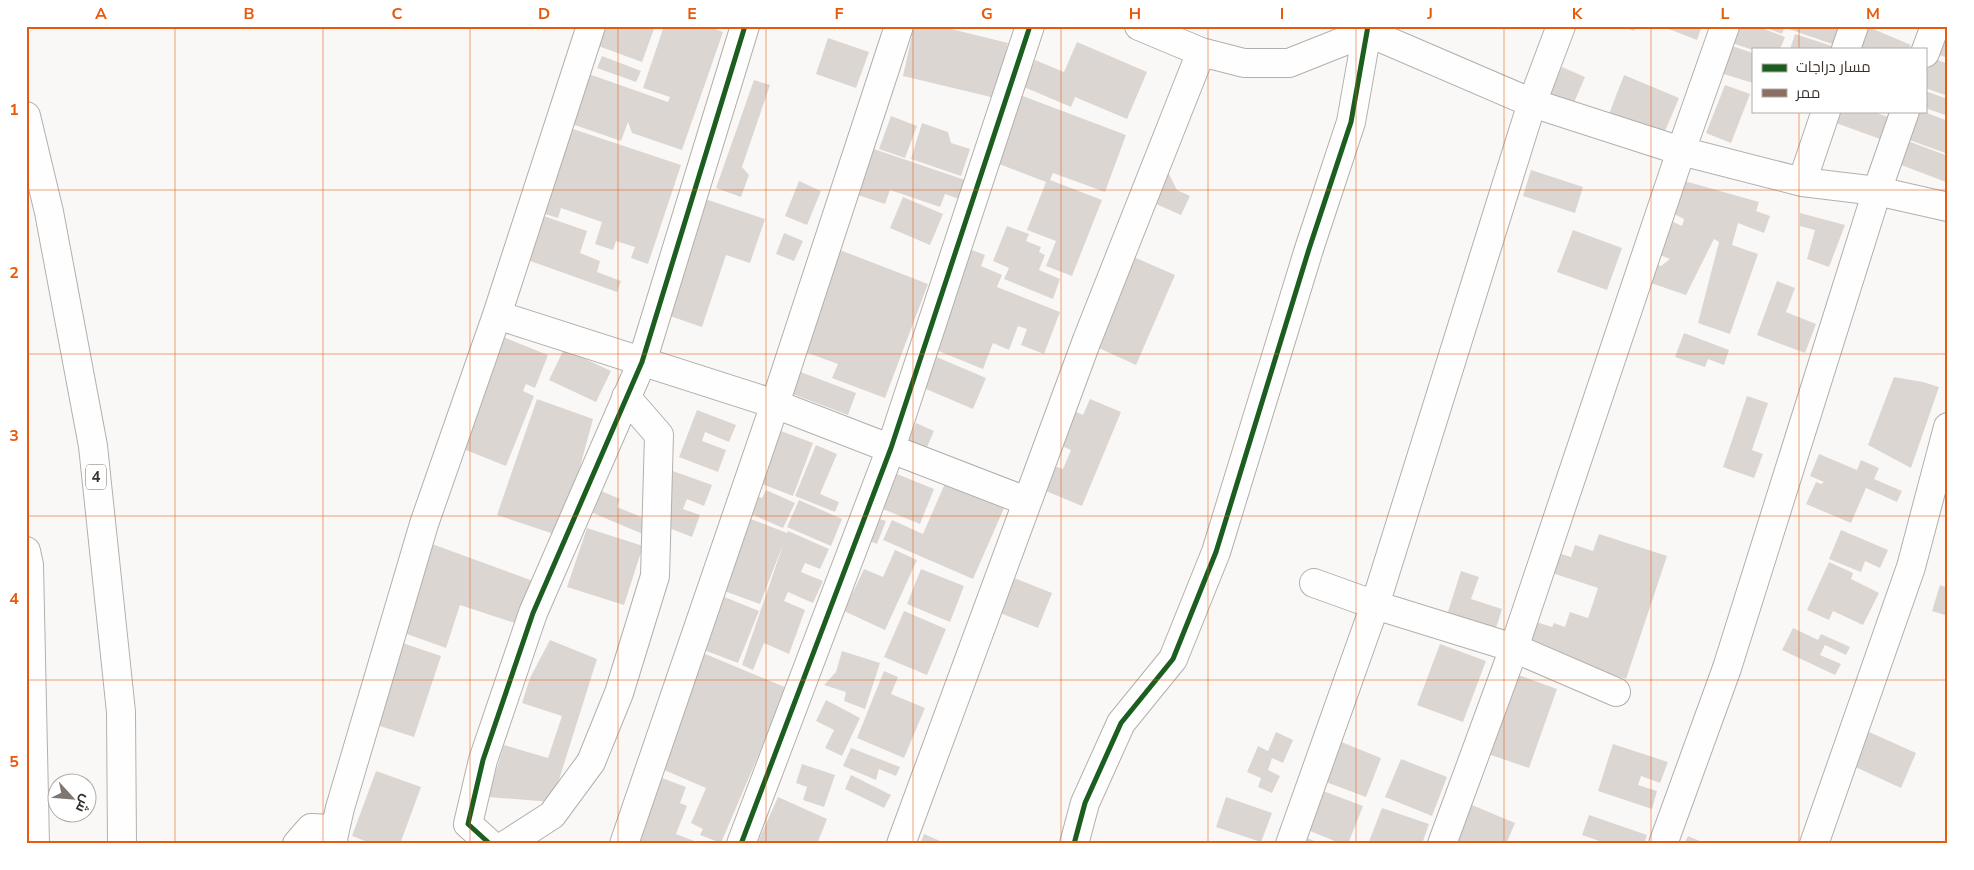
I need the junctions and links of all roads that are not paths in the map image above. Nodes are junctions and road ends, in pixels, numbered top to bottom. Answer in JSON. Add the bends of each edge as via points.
{"nodes":[{"id":1,"x":591,"y":26,"type":"edge"},
{"id":2,"x":745,"y":26,"type":"edge"},
{"id":3,"x":900,"y":26,"type":"edge"},
{"id":4,"x":1030,"y":26,"type":"edge"},
{"id":5,"x":1138,"y":26,"type":"edge"},
{"id":6,"x":1561,"y":26,"type":"edge"},
{"id":7,"x":1725,"y":26,"type":"edge"},
{"id":8,"x":1854,"y":26,"type":"edge"},
{"id":9,"x":1935,"y":26,"type":"edge"},
{"id":10,"x":1367,"y":29,"type":"edge"},
{"id":11,"x":1846,"y":48,"type":"edge"},
{"id":12,"x":1926,"y":51,"type":"edge"},
{"id":13,"x":1201,"y":52,"type":"junction"},
{"id":14,"x":1532,"y":103,"type":"junction"},
{"id":15,"x":1826,"y":112,"type":"edge"},
{"id":16,"x":1905,"y":112,"type":"edge"},
{"id":17,"x":26,"y":116,"type":"edge"},
{"id":18,"x":1681,"y":151,"type":"junction"},
{"id":19,"x":1802,"y":182,"type":"junction"},
{"id":20,"x":1877,"y":191,"type":"junction"},
{"id":21,"x":1948,"y":207,"type":"edge"},
{"id":22,"x":497,"y":315,"type":"junction"},
{"id":23,"x":642,"y":362,"type":"junction"},
{"id":24,"x":626,"y":398,"type":"junction"},
{"id":25,"x":775,"y":404,"type":"junction"},
{"id":26,"x":1948,"y":427,"type":"edge"},
{"id":27,"x":891,"y":448,"type":"junction"},
{"id":28,"x":1026,"y":500,"type":"junction"},
{"id":29,"x":26,"y":551,"type":"edge"},
{"id":30,"x":1314,"y":583,"type":"dead end"},
{"id":31,"x":1375,"y":605,"type":"junction"},
{"id":32,"x":1514,"y":648,"type":"junction"},
{"id":33,"x":1616,"y":692,"type":"dead end"},
{"id":34,"x":334,"y":836,"type":"edge"},
{"id":35,"x":34,"y":844,"type":"edge"},
{"id":36,"x":122,"y":844,"type":"edge"},
{"id":37,"x":297,"y":844,"type":"edge"},
{"id":38,"x":490,"y":844,"type":"edge"},
{"id":39,"x":507,"y":844,"type":"edge"},
{"id":40,"x":624,"y":844,"type":"edge"},
{"id":41,"x":742,"y":844,"type":"edge"},
{"id":42,"x":901,"y":844,"type":"edge"},
{"id":43,"x":1074,"y":844,"type":"edge"},
{"id":44,"x":1290,"y":844,"type":"edge"},
{"id":45,"x":1442,"y":844,"type":"edge"},
{"id":46,"x":1663,"y":844,"type":"edge"},
{"id":47,"x":1814,"y":844,"type":"edge"}],
"edges":[{"from":1,"to":22,"type":"main road"},
{"from":2,"to":23,"type":"main road"},
{"from":3,"to":25,"type":"main road"},
{"from":4,"to":27,"type":"main road"},
{"from":5,"to":13,"type":"main road"},
{"from":6,"to":14,"type":"main road"},
{"from":7,"to":18,"type":"main road"},
{"from":8,"to":11,"type":"main road"},
{"from":9,"to":12,"type":"main road"},
{"from":10,"to":13,"type":"main road","via":[[1289,63],[1244,64]]},
{"from":10,"to":14,"type":"main road"},
{"from":10,"to":43,"type":"main road","via":[[1351,122],[1216,552],[1173,658],[1121,723],[1085,803]]},
{"from":13,"to":28,"type":"main road"},
{"from":14,"to":18,"type":"main road"},
{"from":14,"to":31,"type":"main road"},
{"from":15,"to":19,"type":"main road"},
{"from":16,"to":20,"type":"main road"},
{"from":17,"to":36,"type":"main road","number":"4","via":[[49,212],[92,446],[121,712]]},
{"from":18,"to":19,"type":"main road"},
{"from":18,"to":32,"type":"main road"},
{"from":19,"to":20,"type":"main road"},
{"from":20,"to":21,"type":"main road"},
{"from":20,"to":46,"type":"main road","via":[[1727,668]]},
{"from":22,"to":23,"type":"main road"},
{"from":22,"to":34,"type":"main road","via":[[424,524]]},
{"from":23,"to":24,"type":"main road"},
{"from":23,"to":25,"type":"main road"},
{"from":24,"to":38,"type":"main road","via":[[533,614],[483,760],[468,824]]},
{"from":24,"to":39,"type":"main road","via":[[659,435],[655,576],[619,693],[591,762],[552,815]]},
{"from":25,"to":27,"type":"main road"},
{"from":25,"to":40,"type":"main road"},
{"from":26,"to":47,"type":"main road","via":[[1911,567]]},
{"from":27,"to":28,"type":"main road"},
{"from":27,"to":41,"type":"main road"},
{"from":28,"to":42,"type":"main road"},
{"from":29,"to":35,"type":"main road"},
{"from":30,"to":31,"type":"main road"},
{"from":31,"to":32,"type":"main road"},
{"from":31,"to":44,"type":"main road"},
{"from":32,"to":33,"type":"main road"},
{"from":32,"to":45,"type":"main road"},
{"from":34,"to":37,"type":"main road","via":[[311,828]]}]}
